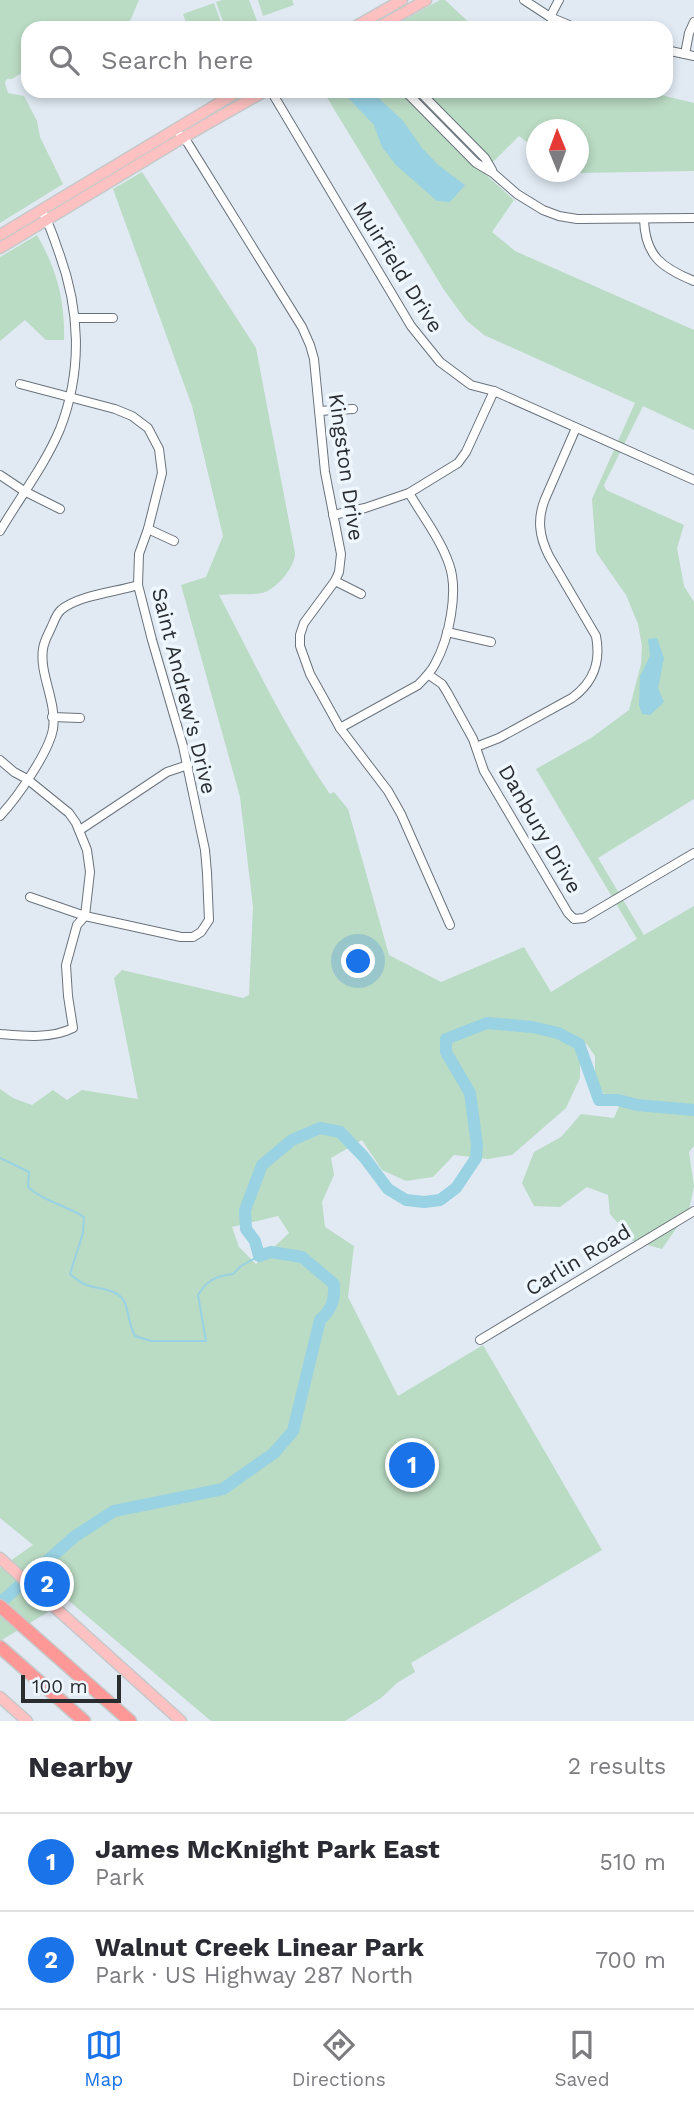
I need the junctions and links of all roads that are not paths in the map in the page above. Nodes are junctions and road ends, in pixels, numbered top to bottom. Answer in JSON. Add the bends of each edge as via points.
{"nodes":[{"id":1,"x":426,"y":0,"type":"edge"},
{"id":2,"x":524,"y":0,"type":"edge"},
{"id":3,"x":559,"y":0,"type":"edge"},
{"id":4,"x":397,"y":1,"type":"edge"},
{"id":5,"x":550,"y":17,"type":"junction"},
{"id":6,"x":366,"y":21,"type":"edge"},
{"id":7,"x":389,"y":21,"type":"edge"},
{"id":8,"x":559,"y":21,"type":"edge"},
{"id":9,"x":694,"y":22,"type":"edge"},
{"id":10,"x":689,"y":55,"type":"edge"},
{"id":11,"x":227,"y":98,"type":"edge"},
{"id":12,"x":253,"y":98,"type":"edge"},
{"id":13,"x":275,"y":98,"type":"edge"},
{"id":14,"x":412,"y":98,"type":"edge"},
{"id":15,"x":426,"y":98,"type":"edge"},
{"id":16,"x":173,"y":130,"type":"junction"},
{"id":17,"x":184,"y":137,"type":"junction"},
{"id":18,"x":493,"y":173,"type":"junction"},
{"id":19,"x":40,"y":209,"type":"junction"},
{"id":20,"x":694,"y":218,"type":"edge"},
{"id":21,"x":644,"y":219,"type":"junction"},
{"id":22,"x":47,"y":220,"type":"junction"},
{"id":23,"x":0,"y":235,"type":"edge"},
{"id":24,"x":0,"y":248,"type":"edge"},
{"id":25,"x":694,"y":281,"type":"edge"},
{"id":26,"x":75,"y":318,"type":"junction"},
{"id":27,"x":113,"y":318,"type":"dead end"},
{"id":28,"x":20,"y":384,"type":"dead end"},
{"id":29,"x":494,"y":391,"type":"junction"},
{"id":30,"x":70,"y":396,"type":"junction"},
{"id":31,"x":354,"y":409,"type":"dead end"},
{"id":32,"x":319,"y":411,"type":"junction"},
{"id":33,"x":576,"y":428,"type":"junction"},
{"id":34,"x":0,"y":475,"type":"edge"},
{"id":35,"x":694,"y":480,"type":"edge"},
{"id":36,"x":24,"y":491,"type":"junction"},
{"id":37,"x":409,"y":493,"type":"junction"},
{"id":38,"x":60,"y":509,"type":"dead end"},
{"id":39,"x":333,"y":515,"type":"junction"},
{"id":40,"x":148,"y":529,"type":"junction"},
{"id":41,"x":0,"y":531,"type":"edge"},
{"id":42,"x":174,"y":541,"type":"dead end"},
{"id":43,"x":335,"y":581,"type":"junction"},
{"id":44,"x":138,"y":585,"type":"junction"},
{"id":45,"x":361,"y":594,"type":"dead end"},
{"id":46,"x":447,"y":632,"type":"junction"},
{"id":47,"x":491,"y":642,"type":"dead end"},
{"id":48,"x":429,"y":674,"type":"junction"},
{"id":49,"x":52,"y":717,"type":"junction"},
{"id":50,"x":80,"y":718,"type":"dead end"},
{"id":51,"x":340,"y":728,"type":"junction"},
{"id":52,"x":476,"y":747,"type":"junction"},
{"id":53,"x":0,"y":760,"type":"edge"},
{"id":54,"x":188,"y":765,"type":"junction"},
{"id":55,"x":27,"y":779,"type":"junction"},
{"id":56,"x":0,"y":816,"type":"edge"},
{"id":57,"x":80,"y":830,"type":"junction"},
{"id":58,"x":694,"y":853,"type":"edge"},
{"id":59,"x":30,"y":897,"type":"dead end"},
{"id":60,"x":85,"y":916,"type":"junction"},
{"id":61,"x":450,"y":925,"type":"dead end"},
{"id":62,"x":0,"y":1034,"type":"edge"},
{"id":63,"x":694,"y":1211,"type":"edge"},
{"id":64,"x":480,"y":1340,"type":"dead end"},
{"id":65,"x":0,"y":1558,"type":"edge"},
{"id":66,"x":0,"y":1606,"type":"edge"},
{"id":67,"x":3,"y":1649,"type":"edge"},
{"id":68,"x":0,"y":1697,"type":"edge"},
{"id":69,"x":27,"y":1721,"type":"edge"},
{"id":70,"x":84,"y":1721,"type":"edge"},
{"id":71,"x":130,"y":1721,"type":"edge"},
{"id":72,"x":181,"y":1721,"type":"edge"}],
"edges":[{"from":1,"to":7,"type":"main road"},
{"from":2,"to":5,"type":"street"},
{"from":3,"to":5,"type":"street"},
{"from":4,"to":6,"type":"main road"},
{"from":5,"to":8,"type":"street"},
{"from":9,"to":10,"type":"street"},
{"from":11,"to":16,"type":"main road"},
{"from":12,"to":17,"type":"main road"},
{"from":13,"to":29,"type":"street","name":"Muirfield Drive","via":[[411,326],[440,362],[471,385]]},
{"from":14,"to":18,"type":"street","via":[[476,163]]},
{"from":15,"to":18,"type":"street","via":[[485,158]]},
{"from":16,"to":17,"type":"street","name":"Kingston Drive"},
{"from":16,"to":19,"type":"main road"},
{"from":17,"to":22,"type":"main road"},
{"from":17,"to":32,"type":"street","name":"Kingston Drive","via":[[302,327],[314,359]]},
{"from":18,"to":21,"type":"street","via":[[531,204],[559,216]]},
{"from":19,"to":22,"type":"street"},
{"from":19,"to":23,"type":"main road"},
{"from":20,"to":21,"type":"street"},
{"from":21,"to":25,"type":"street","via":[[644,234],[654,256]]},
{"from":22,"to":24,"type":"main road"},
{"from":22,"to":26,"type":"street","via":[[68,275]]},
{"from":26,"to":27,"type":"street"},
{"from":26,"to":30,"type":"street"},
{"from":28,"to":30,"type":"street","name":"Saint Andrew's Drive"},
{"from":29,"to":33,"type":"street","name":"Muirfield Drive"},
{"from":29,"to":37,"type":"street","via":[[458,463]]},
{"from":30,"to":36,"type":"street","via":[[40,470]]},
{"from":30,"to":40,"type":"street","name":"Saint Andrew's Drive","via":[[132,416],[153,436],[162,473]]},
{"from":31,"to":32,"type":"street"},
{"from":32,"to":39,"type":"street","name":"Kingston Drive"},
{"from":33,"to":35,"type":"street","name":"Muirfield Drive"},
{"from":33,"to":52,"type":"street","via":[[541,509],[540,527],[549,556],[596,636],[596,669],[572,698]]},
{"from":34,"to":36,"type":"street"},
{"from":36,"to":38,"type":"street"},
{"from":36,"to":41,"type":"street"},
{"from":37,"to":39,"type":"street"},
{"from":37,"to":46,"type":"street","via":[[449,563],[453,586]]},
{"from":39,"to":43,"type":"street","name":"Kingston Drive","via":[[341,554]]},
{"from":40,"to":42,"type":"street"},
{"from":40,"to":44,"type":"street","name":"Saint Andrew's Drive","via":[[138,562]]},
{"from":43,"to":45,"type":"street"},
{"from":43,"to":51,"type":"street","name":"Kingston Drive","via":[[304,623],[300,646]]},
{"from":44,"to":49,"type":"street","via":[[83,599],[57,615],[42,652]]},
{"from":44,"to":54,"type":"street","name":"Saint Andrew's Drive"},
{"from":46,"to":47,"type":"street"},
{"from":46,"to":48,"type":"street"},
{"from":48,"to":51,"type":"street","via":[[406,693]]},
{"from":48,"to":52,"type":"street","name":"Danbury Drive","via":[[442,684]]},
{"from":49,"to":50,"type":"street"},
{"from":49,"to":55,"type":"street","via":[[51,737]]},
{"from":51,"to":61,"type":"street","name":"Kingston Drive","via":[[401,814]]},
{"from":52,"to":58,"type":"street","name":"Danbury Drive","via":[[484,771],[575,919]]},
{"from":53,"to":55,"type":"street"},
{"from":54,"to":57,"type":"street","via":[[167,772]]},
{"from":54,"to":60,"type":"street","name":"Saint Andrew's Drive","via":[[205,850],[209,920],[205,928],[193,937],[181,937]]},
{"from":55,"to":56,"type":"street"},
{"from":55,"to":57,"type":"street","via":[[69,813]]},
{"from":57,"to":60,"type":"street","via":[[90,872]]},
{"from":59,"to":60,"type":"street"},
{"from":60,"to":62,"type":"street","via":[[77,925],[66,965],[74,1028],[61,1034]]},
{"from":63,"to":64,"type":"street","name":"Carlin Road"},
{"from":65,"to":72,"type":"main road"},
{"from":66,"to":71,"type":"highway"},
{"from":67,"to":70,"type":"highway"},
{"from":68,"to":69,"type":"main road"}]}
